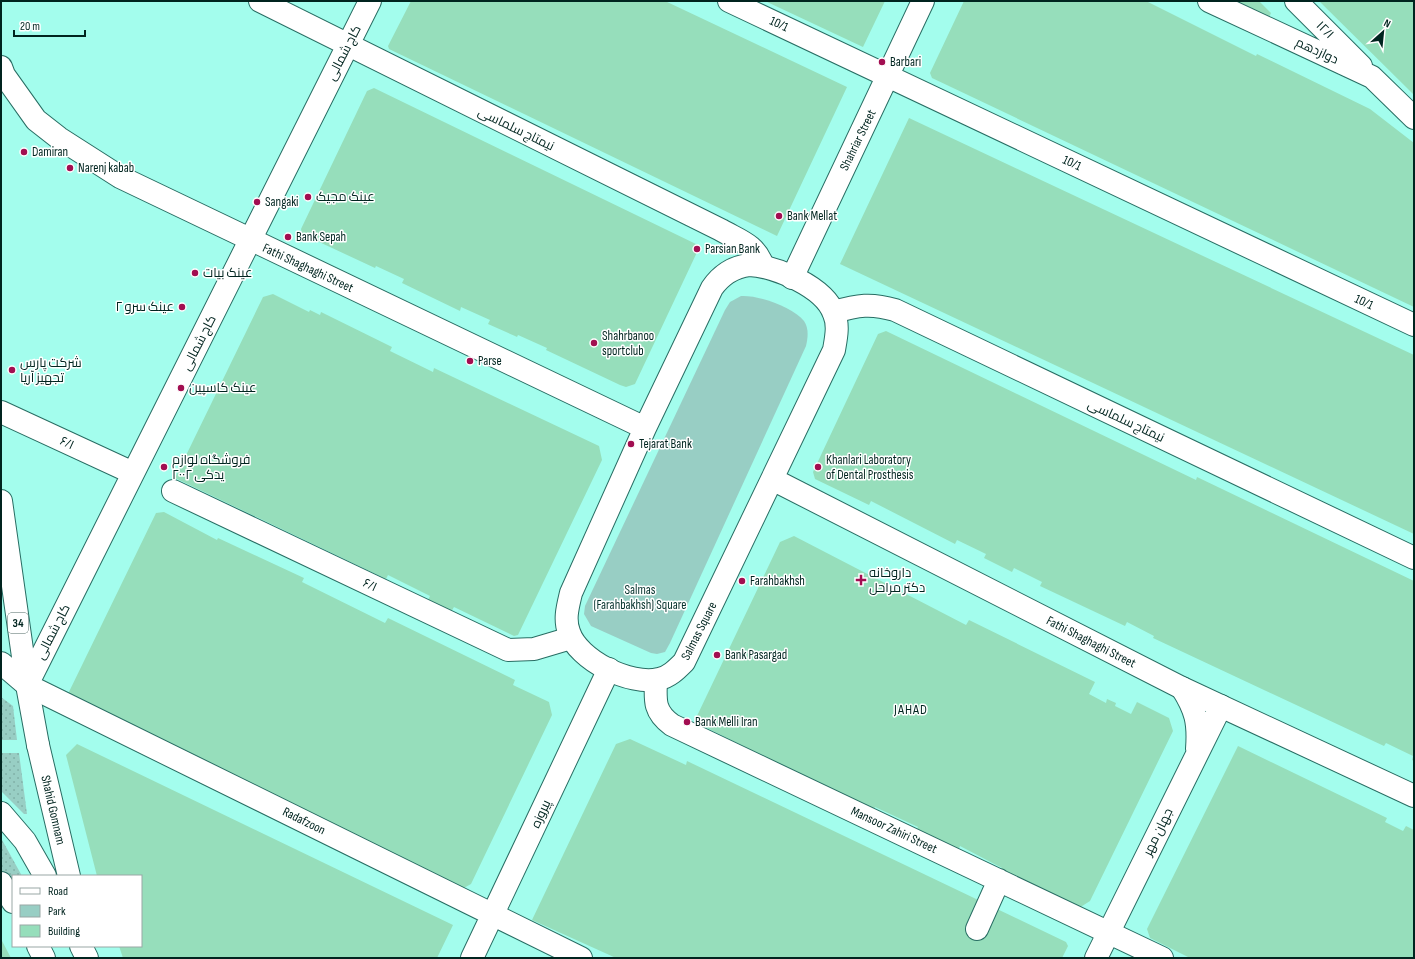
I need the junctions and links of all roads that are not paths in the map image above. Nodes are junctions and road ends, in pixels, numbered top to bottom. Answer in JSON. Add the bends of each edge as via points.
{"nodes":[{"id":1,"x":260,"y":1,"type":"edge"},
{"id":2,"x":370,"y":1,"type":"edge"},
{"id":3,"x":729,"y":1,"type":"edge"},
{"id":4,"x":923,"y":1,"type":"edge"},
{"id":5,"x":1209,"y":1,"type":"edge"},
{"id":6,"x":1296,"y":1,"type":"edge"},
{"id":7,"x":348,"y":45,"type":"junction"},
{"id":8,"x":1,"y":67,"type":"edge"},
{"id":9,"x":888,"y":76,"type":"junction"},
{"id":10,"x":1372,"y":77,"type":"junction"},
{"id":11,"x":1414,"y":118,"type":"edge"},
{"id":12,"x":250,"y":241,"type":"junction"},
{"id":13,"x":763,"y":266,"type":"junction"},
{"id":14,"x":792,"y":278,"type":"junction"},
{"id":15,"x":834,"y":312,"type":"junction"},
{"id":16,"x":1414,"y":325,"type":"edge"},
{"id":17,"x":1,"y":412,"type":"edge"},
{"id":18,"x":645,"y":428,"type":"junction"},
{"id":19,"x":133,"y":473,"type":"junction"},
{"id":20,"x":772,"y":479,"type":"junction"},
{"id":21,"x":173,"y":491,"type":"dead end"},
{"id":22,"x":1,"y":500,"type":"edge"},
{"id":23,"x":1414,"y":558,"type":"edge"},
{"id":24,"x":571,"y":638,"type":"junction"},
{"id":25,"x":1,"y":663,"type":"edge"},
{"id":26,"x":609,"y":669,"type":"junction"},
{"id":27,"x":656,"y":680,"type":"junction"},
{"id":28,"x":27,"y":684,"type":"junction"},
{"id":29,"x":1182,"y":688,"type":"junction"},
{"id":30,"x":1221,"y":706,"type":"junction"},
{"id":31,"x":1197,"y":754,"type":"junction"},
{"id":32,"x":1414,"y":796,"type":"edge"},
{"id":33,"x":1,"y":813,"type":"edge"},
{"id":34,"x":44,"y":875,"type":"edge"},
{"id":35,"x":69,"y":875,"type":"edge"},
{"id":36,"x":999,"y":880,"type":"junction"},
{"id":37,"x":1,"y":883,"type":"edge"},
{"id":38,"x":12,"y":900,"type":"edge"},
{"id":39,"x":493,"y":914,"type":"junction"},
{"id":40,"x":977,"y":929,"type":"dead end"},
{"id":41,"x":1109,"y":932,"type":"junction"},
{"id":42,"x":38,"y":947,"type":"edge"},
{"id":43,"x":82,"y":947,"type":"edge"},
{"id":44,"x":86,"y":947,"type":"edge"},
{"id":45,"x":44,"y":958,"type":"edge"},
{"id":46,"x":88,"y":958,"type":"edge"},
{"id":47,"x":472,"y":958,"type":"edge"},
{"id":48,"x":581,"y":958,"type":"edge"},
{"id":49,"x":1096,"y":958,"type":"edge"},
{"id":50,"x":1162,"y":958,"type":"edge"}],
"edges":[{"from":1,"to":7,"type":"main road","name":"نیمتاج سلماسی"},
{"from":2,"to":7,"type":"main road","name":"کاج شمالی"},
{"from":3,"to":9,"type":"main road","name":"10/1"},
{"from":4,"to":9,"type":"main road","name":"Shahriar Street"},
{"from":5,"to":10,"type":"main road","name":"دوازدهم"},
{"from":6,"to":10,"type":"main road","name":"١٢/١"},
{"from":7,"to":12,"type":"main road","name":"کاج شمالی"},
{"from":7,"to":13,"type":"main road","name":"نیمتاج سلماسی","via":[[721,230],[753,249]]},
{"from":8,"to":12,"type":"main road","name":"Fathi Shaghaghi Street","via":[[4,76],[36,120],[59,138],[120,177]]},
{"from":9,"to":14,"type":"main road","name":"Shahriar Street"},
{"from":9,"to":16,"type":"main road","name":"10/1"},
{"from":10,"to":11,"type":"main road","name":"دوازدهم"},
{"from":12,"to":18,"type":"main road","name":"Fathi Shaghaghi Street"},
{"from":12,"to":19,"type":"main road","name":"کاج شمالی"},
{"from":13,"to":14,"type":"main road","name":"Salmas Square"},
{"from":13,"to":18,"type":"main road","name":"Salmas Square","via":[[741,266],[728,272],[712,288]]},
{"from":14,"to":15,"type":"main road","name":"Salmas Square","via":[[820,295]]},
{"from":15,"to":20,"type":"main road","name":"Salmas Square","via":[[834,350]]},
{"from":15,"to":23,"type":"main road","name":"نیمتاج سلماسی","via":[[863,305],[895,310]]},
{"from":17,"to":19,"type":"main road","name":"۶/۱"},
{"from":18,"to":24,"type":"main road","name":"Salmas Square","via":[[571,593],[566,618]]},
{"from":19,"to":28,"type":"main road","name":"کاج شمالی"},
{"from":20,"to":27,"type":"main road","name":"Salmas Square","via":[[684,662],[667,677]]},
{"from":20,"to":29,"type":"main road","name":"Fathi Shaghaghi Street"},
{"from":21,"to":24,"type":"main road","name":"۶/۱","via":[[508,650],[534,649]]},
{"from":22,"to":28,"type":"main road","number":"34"},
{"from":24,"to":26,"type":"main road","name":"Salmas Square","via":[[585,654]]},
{"from":25,"to":28,"type":"main road","name":"Radafzoon"},
{"from":26,"to":27,"type":"main road","name":"Salmas Square","via":[[632,679]]},
{"from":26,"to":39,"type":"main road","name":"پیروزه"},
{"from":27,"to":36,"type":"main road","name":"Mansoor Zahiri Street","via":[[656,704],[663,719],[672,725]]},
{"from":28,"to":35,"type":"main road","name":"Shahid Gomnam","number":"34","via":[[38,745]]},
{"from":28,"to":39,"type":"main road","name":"Radafzoon"},
{"from":29,"to":30,"type":"main road","name":"Fathi Shaghaghi Street"},
{"from":29,"to":31,"type":"main road","via":[[1192,704],[1199,729]]},
{"from":30,"to":31,"type":"main road","name":"جهان مهر"},
{"from":30,"to":32,"type":"main road","name":"Fathi Shaghaghi Street"},
{"from":31,"to":41,"type":"main road","name":"جهان مهر"},
{"from":33,"to":34,"type":"main road","via":[[25,842]]},
{"from":36,"to":40,"type":"main road"},
{"from":36,"to":41,"type":"main road","name":"Mansoor Zahiri Street"},
{"from":37,"to":38,"type":"main road"},
{"from":39,"to":47,"type":"main road","name":"پیروزه"},
{"from":39,"to":48,"type":"main road","name":"Radafzoon"},
{"from":41,"to":49,"type":"main road","name":"جهان مهر"},
{"from":41,"to":50,"type":"main road","name":"Mansoor Zahiri Street"},
{"from":42,"to":45,"type":"main road"},
{"from":43,"to":46,"type":"main road"},
{"from":44,"to":46,"type":"main road"}]}
